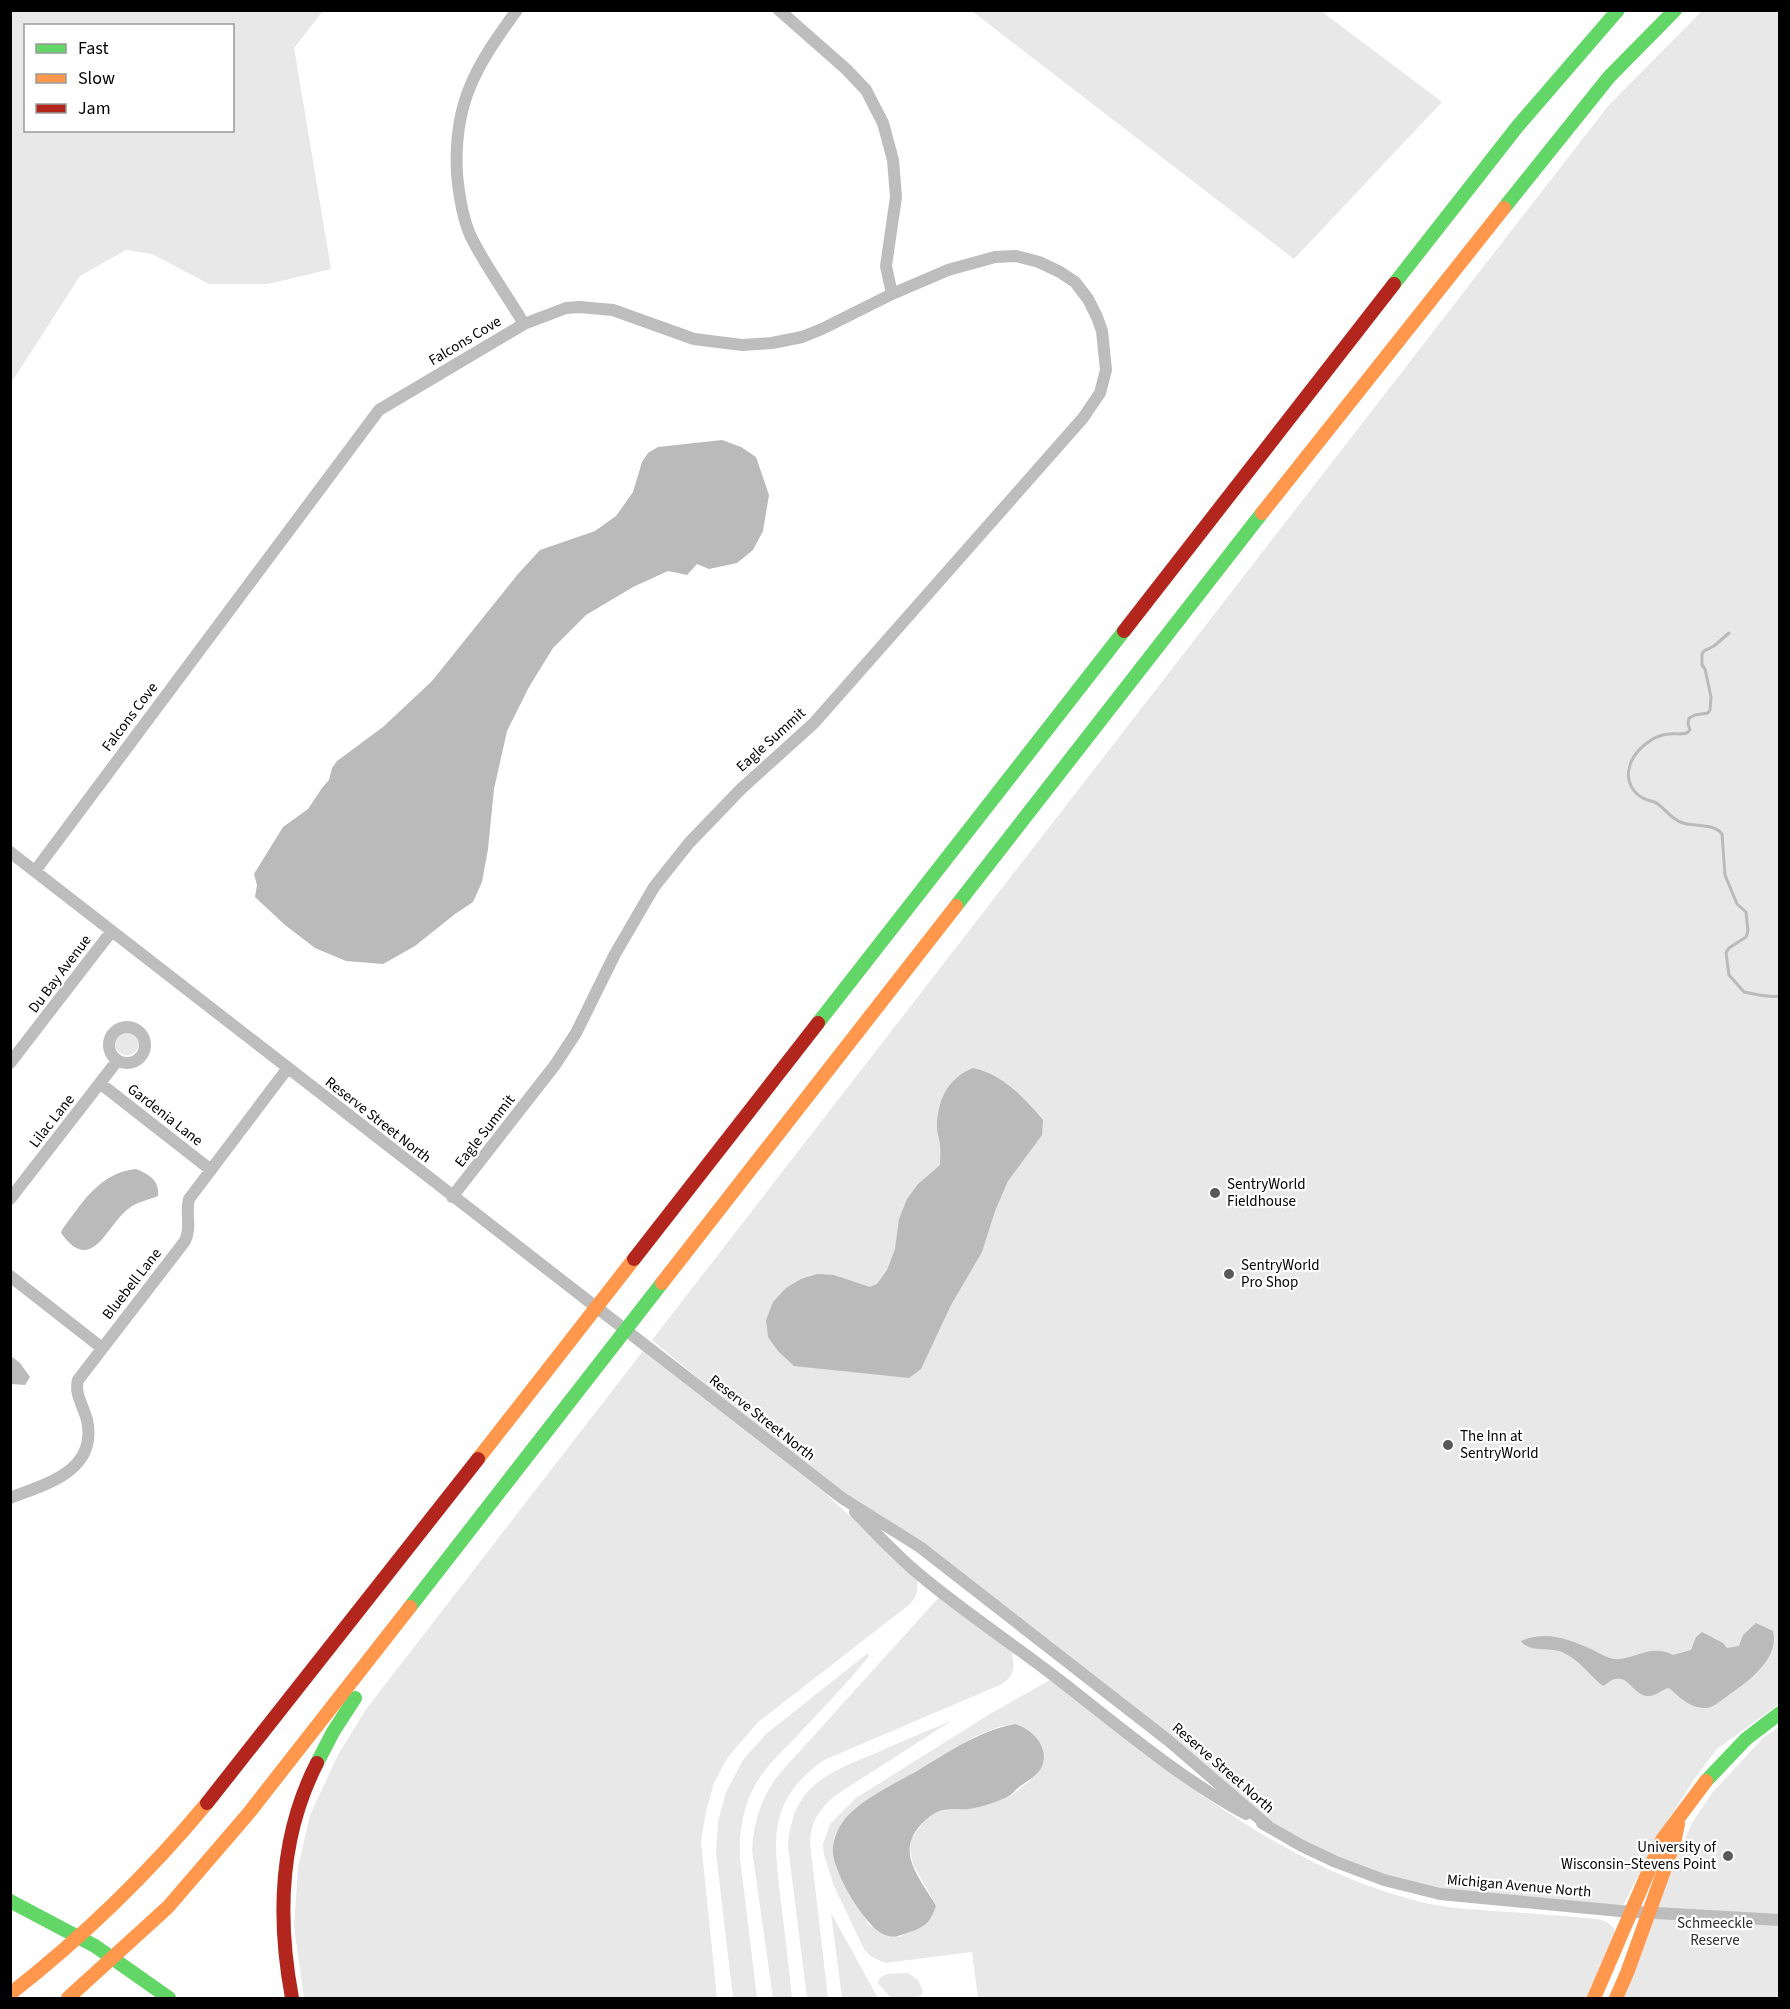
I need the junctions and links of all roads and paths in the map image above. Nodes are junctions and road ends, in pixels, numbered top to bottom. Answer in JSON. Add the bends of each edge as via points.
{"nodes":[{"id":1,"x":517,"y":10,"type":"edge"},
{"id":2,"x":779,"y":10,"type":"edge"},
{"id":3,"x":1618,"y":10,"type":"edge"},
{"id":4,"x":1675,"y":10,"type":"edge"},
{"id":5,"x":892,"y":294,"type":"junction"},
{"id":6,"x":1097,"y":317,"type":"joint"},
{"id":7,"x":524,"y":324,"type":"junction"},
{"id":8,"x":10,"y":852,"type":"edge"},
{"id":9,"x":35,"y":871,"type":"junction"},
{"id":10,"x":111,"y":932,"type":"junction"},
{"id":11,"x":117,"y":1061,"type":"dead end"},
{"id":12,"x":10,"y":1064,"type":"edge"},
{"id":13,"x":287,"y":1069,"type":"junction"},
{"id":14,"x":100,"y":1084,"type":"junction"},
{"id":15,"x":211,"y":1170,"type":"junction"},
{"id":16,"x":452,"y":1197,"type":"junction"},
{"id":17,"x":10,"y":1199,"type":"edge"},
{"id":18,"x":10,"y":1276,"type":"edge"},
{"id":19,"x":102,"y":1348,"type":"junction"},
{"id":20,"x":10,"y":1498,"type":"edge"},
{"id":21,"x":842,"y":1498,"type":"junction"},
{"id":22,"x":447,"y":1558,"type":"junction"},
{"id":23,"x":1779,"y":1713,"type":"edge"},
{"id":24,"x":1678,"y":1822,"type":"junction"},
{"id":25,"x":1268,"y":1826,"type":"junction"},
{"id":26,"x":10,"y":1901,"type":"edge"},
{"id":27,"x":10,"y":1912,"type":"edge"},
{"id":28,"x":1633,"y":1912,"type":"junction"},
{"id":29,"x":1649,"y":1913,"type":"junction"},
{"id":30,"x":1779,"y":1920,"type":"edge"},
{"id":31,"x":42,"y":1923,"type":"junction"},
{"id":32,"x":141,"y":1983,"type":"junction"},
{"id":33,"x":10,"y":1994,"type":"edge"},
{"id":34,"x":68,"y":1998,"type":"edge"},
{"id":35,"x":153,"y":1998,"type":"edge"},
{"id":36,"x":169,"y":1998,"type":"edge"},
{"id":37,"x":292,"y":1998,"type":"edge"},
{"id":38,"x":1594,"y":1998,"type":"edge"},
{"id":39,"x":1616,"y":1998,"type":"edge"}],
"edges":[{"from":1,"to":7,"type":"street","via":[[471,81],[460,112],[456,149],[461,208],[471,236]]},
{"from":2,"to":5,"type":"street","via":[[866,90],[883,123],[893,160],[896,197],[886,266]]},
{"from":3,"to":33,"type":"main road","via":[[1510,136],[302,1684],[175,1841],[95,1923]]},
{"from":4,"to":22,"type":"main road","via":[[1609,77],[1563,133]]},
{"from":5,"to":6,"type":"street","name":"Falcons Cove","via":[[974,262],[1016,256],[1039,262],[1075,282]]},
{"from":5,"to":7,"type":"street","name":"Falcons Cove","via":[[822,329],[772,343],[742,345],[694,339],[613,310],[587,307],[566,308]]},
{"from":6,"to":16,"type":"street","name":"Eagle Summit","via":[[1106,370],[1100,393],[1083,418],[814,723],[689,843],[654,888],[555,1065]]},
{"from":7,"to":9,"type":"street","name":"Falcons Cove","via":[[379,410]]},
{"from":8,"to":9,"type":"street","name":"Reserve Street North"},
{"from":9,"to":10,"type":"street","name":"Reserve Street North"},
{"from":10,"to":12,"type":"street","name":"Du Bay Avenue"},
{"from":10,"to":13,"type":"street","name":"Reserve Street North"},
{"from":11,"to":14,"type":"street","name":"Lilac Lane"},
{"from":13,"to":15,"type":"street","name":"Bluebell Lane"},
{"from":13,"to":16,"type":"street","name":"Reserve Street North"},
{"from":14,"to":15,"type":"street","name":"Gardenia Lane"},
{"from":14,"to":17,"type":"street","name":"Lilac Lane"},
{"from":15,"to":19,"type":"street","name":"Bluebell Lane","via":[[189,1199],[187,1237]]},
{"from":16,"to":21,"type":"street","name":"Reserve Street North"},
{"from":18,"to":19,"type":"street"},
{"from":19,"to":20,"type":"street","name":"Bluebell Lane","via":[[77,1385],[87,1422],[84,1454],[62,1478]]},
{"from":21,"to":25,"type":"street","name":"Reserve Street North","via":[[920,1547],[1169,1741]]},
{"from":21,"to":25,"type":"street","name":"Reserve Street North","via":[[940,1591],[1172,1766]]},
{"from":22,"to":34,"type":"main road","via":[[213,1857],[160,1915]]},
{"from":22,"to":37,"type":"main road","via":[[444,1578],[342,1717],[304,1793],[287,1852],[282,1893],[284,1961]]},
{"from":23,"to":24,"type":"main road","via":[[1728,1757]]},
{"from":24,"to":28,"type":"main road","via":[[1662,1840]]},
{"from":24,"to":29,"type":"main road"},
{"from":25,"to":28,"type":"street","name":"Michigan Avenue North","via":[[1336,1862],[1412,1888]]},
{"from":26,"to":31,"type":"main road"},
{"from":27,"to":31,"type":"main road"},
{"from":28,"to":29,"type":"street","name":"Michigan Avenue North"},
{"from":28,"to":38,"type":"main road"},
{"from":29,"to":30,"type":"street","name":"Michigan Avenue North"},
{"from":29,"to":39,"type":"main road"},
{"from":31,"to":32,"type":"main road"},
{"from":32,"to":35,"type":"main road"},
{"from":32,"to":36,"type":"main road"}]}
